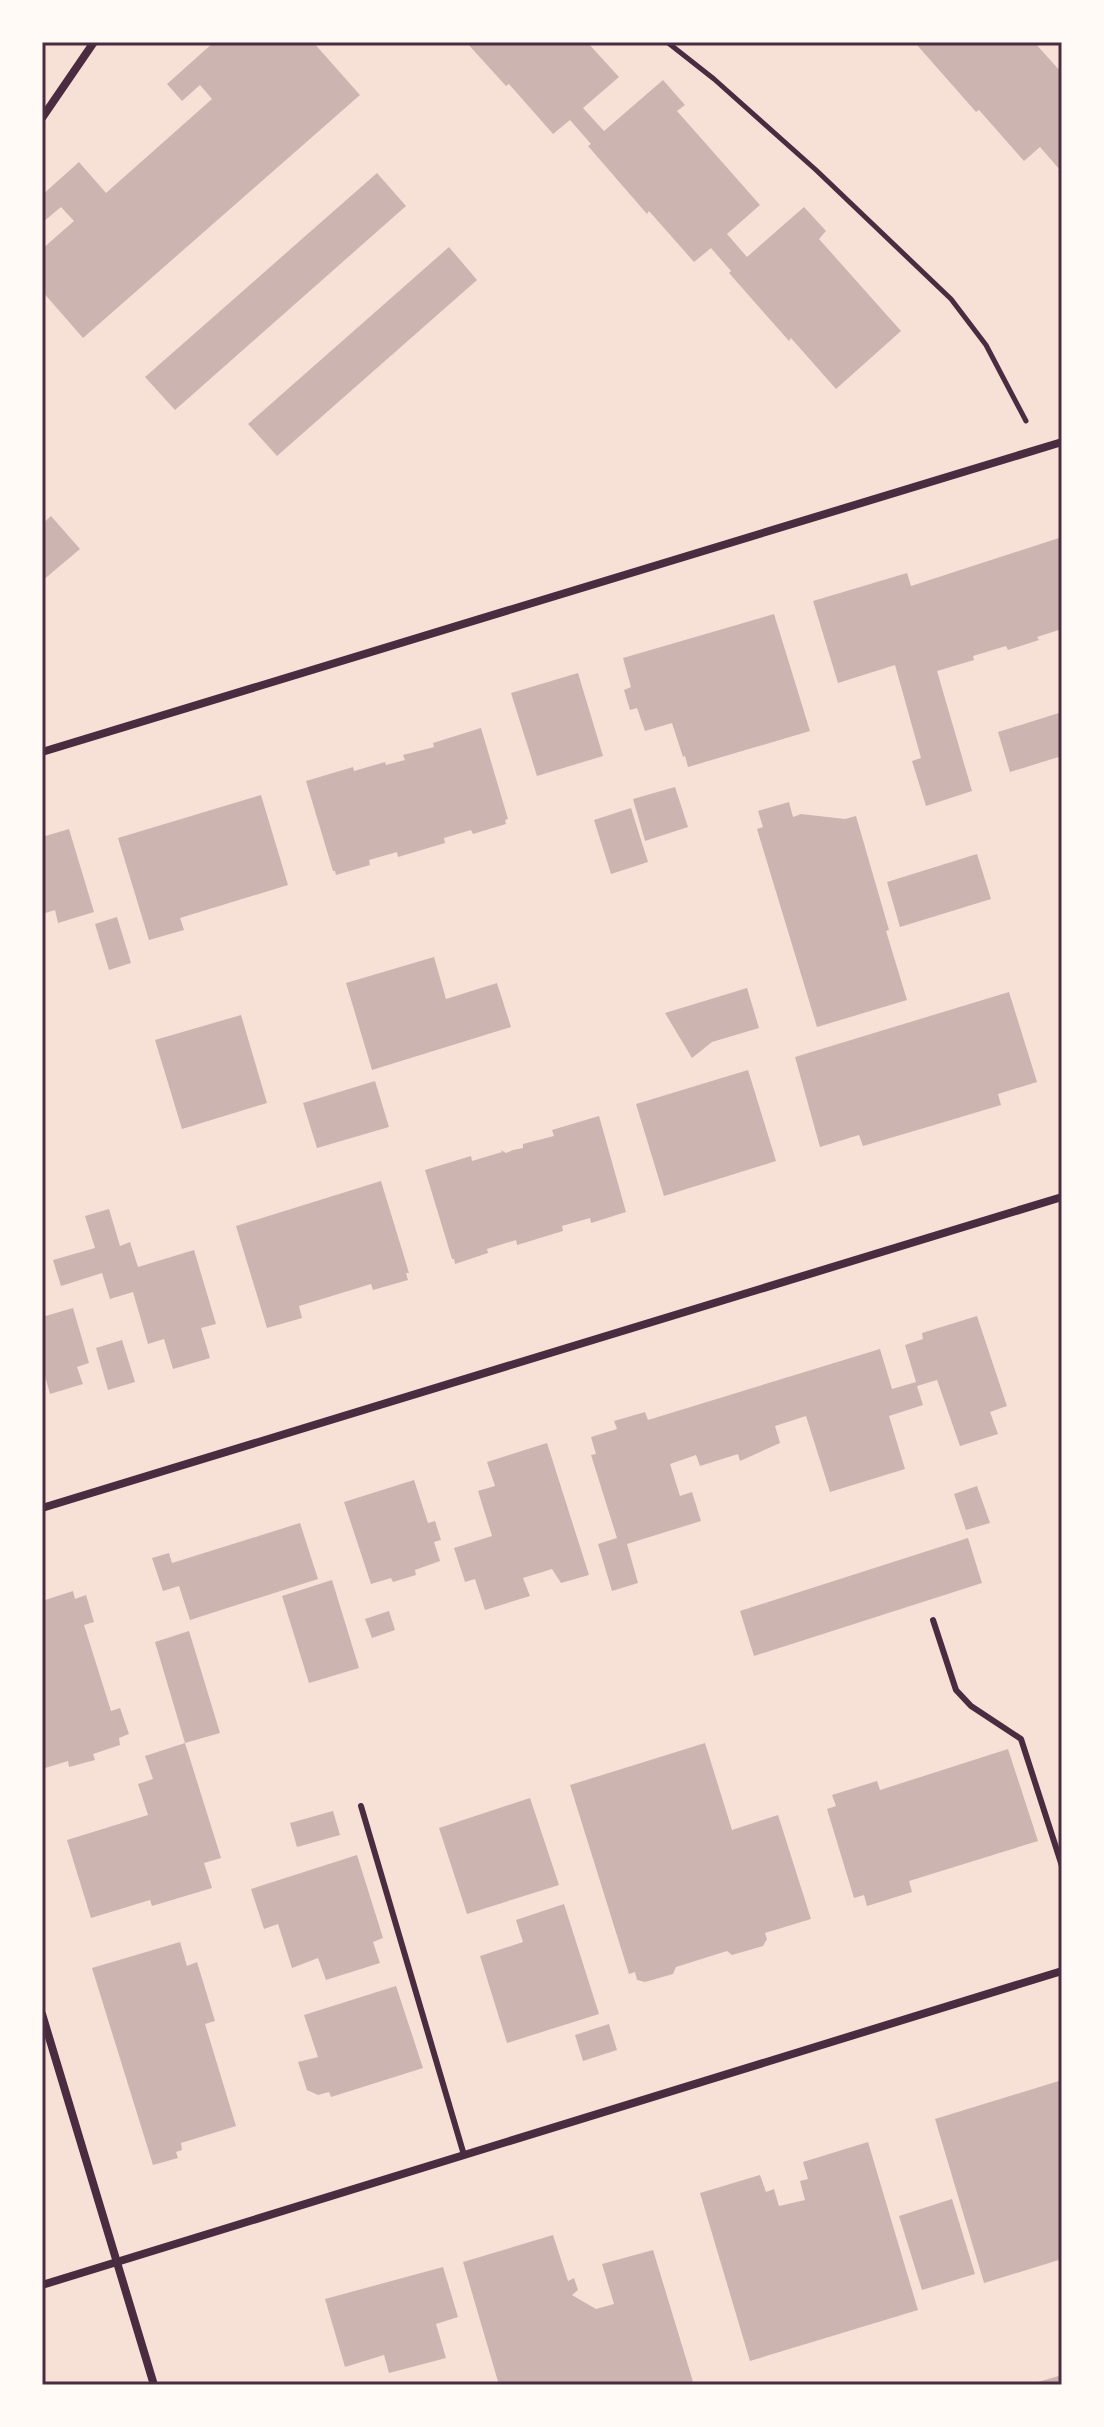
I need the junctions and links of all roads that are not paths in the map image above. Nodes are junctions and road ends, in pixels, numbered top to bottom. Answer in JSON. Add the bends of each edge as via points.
{"nodes":[{"id":1,"x":94,"y":42,"type":"edge"},
{"id":2,"x":42,"y":118,"type":"edge"},
{"id":3,"x":1062,"y":442,"type":"edge"},
{"id":4,"x":42,"y":752,"type":"edge"},
{"id":5,"x":1062,"y":1197,"type":"edge"},
{"id":6,"x":42,"y":1508,"type":"edge"},
{"id":7,"x":933,"y":1620,"type":"dead end"},
{"id":8,"x":361,"y":1806,"type":"dead end"},
{"id":9,"x":1062,"y":1866,"type":"edge"},
{"id":10,"x":1062,"y":1971,"type":"edge"},
{"id":11,"x":42,"y":2014,"type":"edge"},
{"id":12,"x":464,"y":2155,"type":"junction"},
{"id":13,"x":117,"y":2262,"type":"junction"},
{"id":14,"x":42,"y":2285,"type":"edge"},
{"id":15,"x":154,"y":2385,"type":"edge"}],
"edges":[{"from":1,"to":2,"type":"street"},
{"from":3,"to":4,"type":"street"},
{"from":5,"to":6,"type":"street"},
{"from":7,"to":9,"type":"lane","via":[[956,1690],[1021,1739]]},
{"from":8,"to":12,"type":"lane"},
{"from":10,"to":12,"type":"street"},
{"from":11,"to":13,"type":"street"},
{"from":12,"to":13,"type":"street"},
{"from":13,"to":14,"type":"street"},
{"from":13,"to":15,"type":"street"}]}
